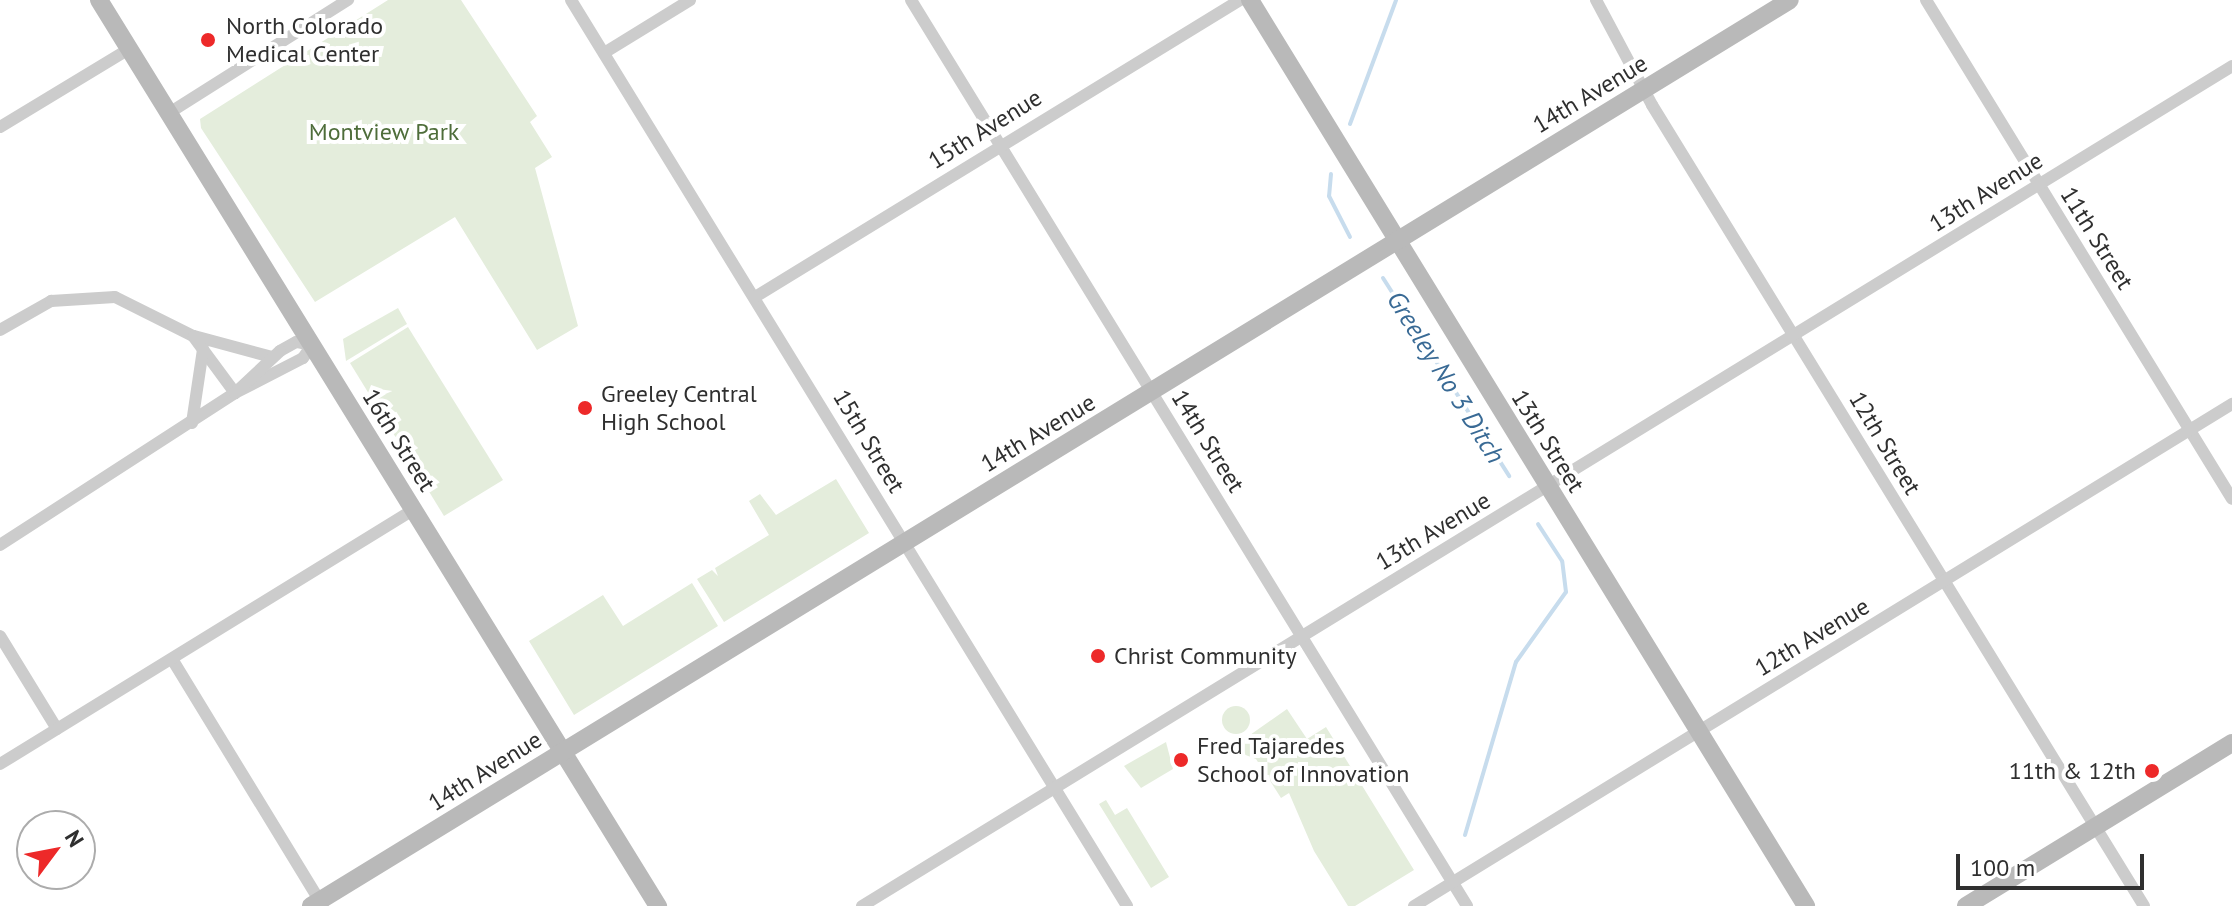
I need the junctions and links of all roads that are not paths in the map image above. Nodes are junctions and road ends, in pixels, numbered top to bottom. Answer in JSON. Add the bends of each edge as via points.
{"nodes":[{"id":1,"x":99,"y":0,"type":"edge"},
{"id":2,"x":348,"y":0,"type":"edge"},
{"id":3,"x":571,"y":0,"type":"edge"},
{"id":4,"x":690,"y":0,"type":"edge"},
{"id":5,"x":911,"y":0,"type":"edge"},
{"id":6,"x":1240,"y":0,"type":"edge"},
{"id":7,"x":1250,"y":0,"type":"edge"},
{"id":8,"x":1596,"y":0,"type":"edge"},
{"id":9,"x":1790,"y":0,"type":"edge"},
{"id":10,"x":1926,"y":0,"type":"edge"},
{"id":11,"x":129,"y":49,"type":"junction"},
{"id":12,"x":604,"y":53,"type":"junction"},
{"id":13,"x":2232,"y":66,"type":"edge"},
{"id":14,"x":1645,"y":89,"type":"junction"},
{"id":15,"x":169,"y":113,"type":"junction"},
{"id":16,"x":0,"y":127,"type":"edge"},
{"id":17,"x":1000,"y":146,"type":"junction"},
{"id":18,"x":2039,"y":185,"type":"junction"},
{"id":19,"x":1398,"y":241,"type":"junction"},
{"id":20,"x":755,"y":297,"type":"junction"},
{"id":21,"x":0,"y":330,"type":"edge"},
{"id":22,"x":193,"y":336,"type":"junction"},
{"id":23,"x":1794,"y":336,"type":"junction"},
{"id":24,"x":312,"y":345,"type":"junction"},
{"id":25,"x":203,"y":349,"type":"junction"},
{"id":26,"x":272,"y":357,"type":"junction"},
{"id":27,"x":1151,"y":392,"type":"junction"},
{"id":28,"x":235,"y":393,"type":"junction"},
{"id":29,"x":2232,"y":404,"type":"edge"},
{"id":30,"x":192,"y":423,"type":"junction"},
{"id":31,"x":2190,"y":430,"type":"junction"},
{"id":32,"x":1548,"y":486,"type":"junction"},
{"id":33,"x":2232,"y":499,"type":"edge"},
{"id":34,"x":413,"y":510,"type":"junction"},
{"id":35,"x":905,"y":542,"type":"junction"},
{"id":36,"x":0,"y":545,"type":"edge"},
{"id":37,"x":1944,"y":581,"type":"junction"},
{"id":38,"x":0,"y":636,"type":"edge"},
{"id":39,"x":1303,"y":637,"type":"junction"},
{"id":40,"x":172,"y":659,"type":"junction"},
{"id":41,"x":57,"y":729,"type":"junction"},
{"id":42,"x":1699,"y":731,"type":"junction"},
{"id":43,"x":2232,"y":743,"type":"edge"},
{"id":44,"x":563,"y":752,"type":"junction"},
{"id":45,"x":0,"y":764,"type":"edge"},
{"id":46,"x":1055,"y":788,"type":"junction"},
{"id":47,"x":2094,"y":827,"type":"junction"},
{"id":48,"x":1452,"y":883,"type":"junction"},
{"id":49,"x":318,"y":904,"type":"edge"},
{"id":50,"x":658,"y":906,"type":"edge"},
{"id":51,"x":862,"y":906,"type":"edge"},
{"id":52,"x":1127,"y":906,"type":"edge"},
{"id":53,"x":1414,"y":906,"type":"edge"},
{"id":54,"x":1467,"y":906,"type":"edge"},
{"id":55,"x":1806,"y":906,"type":"edge"},
{"id":56,"x":1966,"y":906,"type":"edge"},
{"id":57,"x":2144,"y":906,"type":"edge"}],
"edges":[{"from":1,"to":11,"type":"street","name":"16th Street"},
{"from":2,"to":15,"type":"street"},
{"from":3,"to":12,"type":"street","name":"15th Street"},
{"from":4,"to":12,"type":"street"},
{"from":5,"to":17,"type":"street","name":"14th Street"},
{"from":6,"to":17,"type":"street","name":"15th Avenue"},
{"from":7,"to":19,"type":"street","name":"13th Street"},
{"from":8,"to":14,"type":"street","name":"12th Street"},
{"from":9,"to":14,"type":"street","name":"14th Avenue"},
{"from":10,"to":18,"type":"street","name":"11th Street"},
{"from":11,"to":15,"type":"street","name":"16th Street"},
{"from":11,"to":16,"type":"street"},
{"from":12,"to":20,"type":"street","name":"15th Street"},
{"from":13,"to":18,"type":"street","name":"13th Avenue"},
{"from":14,"to":19,"type":"street","name":"14th Avenue"},
{"from":14,"to":23,"type":"street","name":"12th Street"},
{"from":15,"to":24,"type":"street","name":"16th Street"},
{"from":17,"to":20,"type":"street","name":"15th Avenue"},
{"from":17,"to":27,"type":"street","name":"14th Street"},
{"from":18,"to":23,"type":"street","name":"13th Avenue"},
{"from":18,"to":31,"type":"street","name":"11th Street"},
{"from":19,"to":27,"type":"street","name":"14th Avenue"},
{"from":19,"to":32,"type":"street","name":"13th Street"},
{"from":20,"to":35,"type":"street","name":"15th Street"},
{"from":21,"to":22,"type":"street","via":[[51,301],[96,294],[137,304]]},
{"from":22,"to":25,"type":"street"},
{"from":22,"to":26,"type":"street"},
{"from":23,"to":32,"type":"street","name":"13th Avenue"},
{"from":23,"to":37,"type":"street","name":"12th Street"},
{"from":24,"to":26,"type":"street","via":[[296,342]]},
{"from":24,"to":28,"type":"street","via":[[303,358]]},
{"from":24,"to":34,"type":"street","name":"16th Street"},
{"from":25,"to":28,"type":"street"},
{"from":25,"to":30,"type":"street"},
{"from":26,"to":28,"type":"street"},
{"from":27,"to":35,"type":"street","name":"14th Avenue"},
{"from":27,"to":39,"type":"street","name":"14th Street"},
{"from":28,"to":30,"type":"street"},
{"from":29,"to":31,"type":"street","name":"12th Avenue"},
{"from":30,"to":36,"type":"street"},
{"from":31,"to":33,"type":"street","name":"11th Street"},
{"from":31,"to":37,"type":"street","name":"12th Avenue"},
{"from":32,"to":39,"type":"street","name":"13th Avenue"},
{"from":32,"to":42,"type":"street","name":"13th Street"},
{"from":34,"to":40,"type":"street"},
{"from":34,"to":44,"type":"street","name":"16th Street"},
{"from":35,"to":44,"type":"street","name":"14th Avenue"},
{"from":35,"to":46,"type":"street","name":"15th Street"},
{"from":37,"to":42,"type":"street","name":"12th Avenue"},
{"from":37,"to":47,"type":"street","name":"12th Street"},
{"from":38,"to":41,"type":"street"},
{"from":39,"to":46,"type":"street","name":"13th Avenue"},
{"from":39,"to":48,"type":"street","name":"14th Street"},
{"from":40,"to":41,"type":"street"},
{"from":40,"to":49,"type":"street"},
{"from":41,"to":45,"type":"street"},
{"from":42,"to":48,"type":"street","name":"12th Avenue"},
{"from":42,"to":55,"type":"street","name":"13th Street"},
{"from":43,"to":47,"type":"street"},
{"from":44,"to":49,"type":"street","name":"14th Avenue"},
{"from":44,"to":50,"type":"street","name":"16th Street"},
{"from":46,"to":51,"type":"street","name":"13th Avenue"},
{"from":46,"to":52,"type":"street","name":"15th Street"},
{"from":47,"to":56,"type":"street"},
{"from":47,"to":57,"type":"street","name":"12th Street"},
{"from":48,"to":53,"type":"street","name":"12th Avenue"},
{"from":48,"to":54,"type":"street","name":"14th Street"}]}
